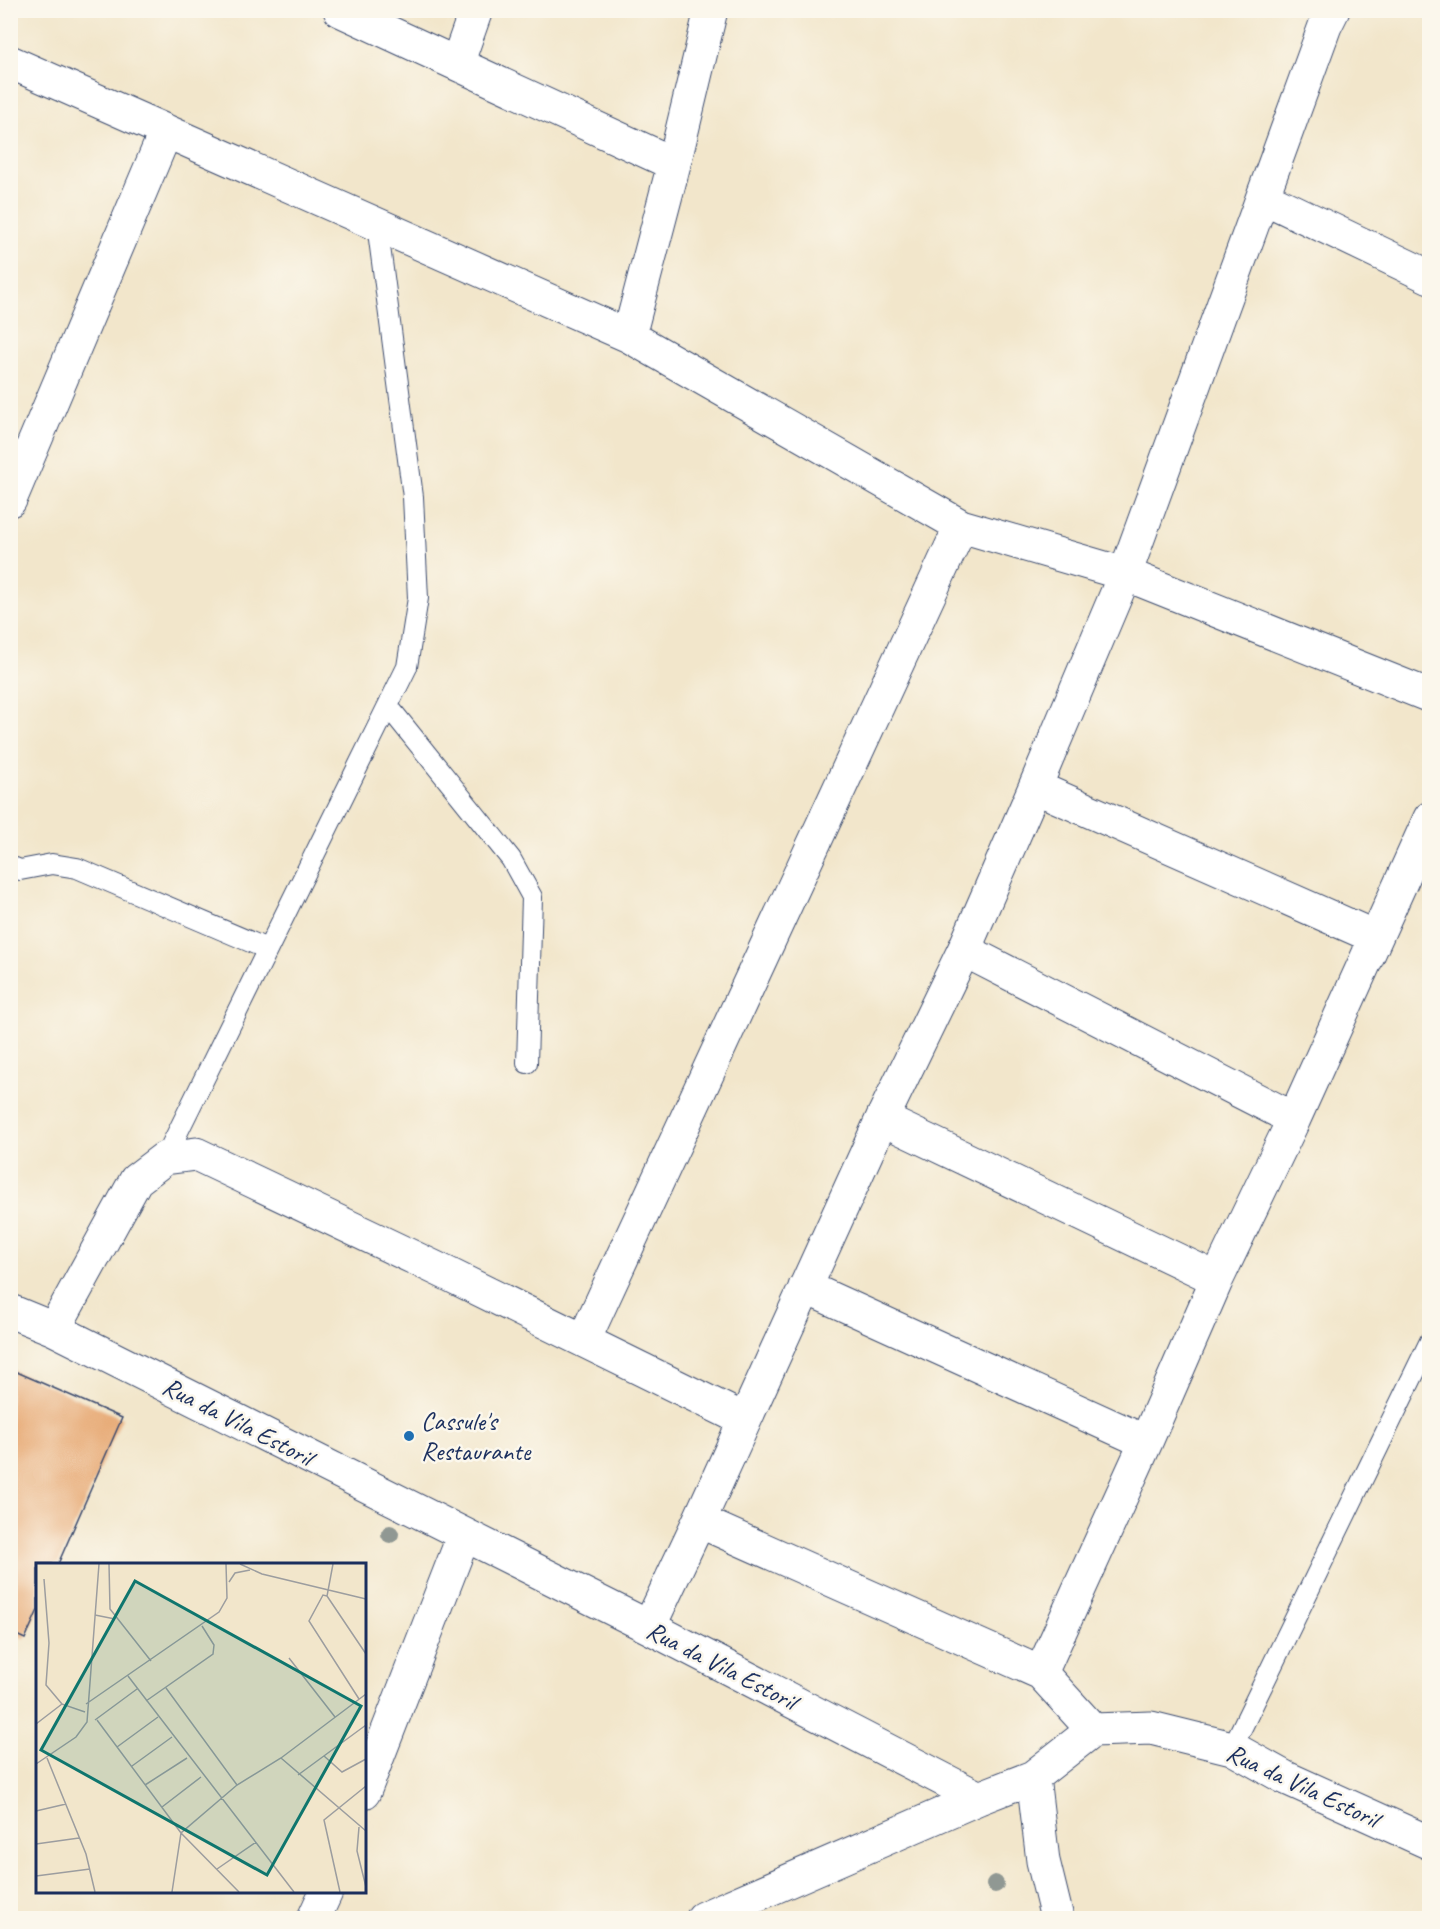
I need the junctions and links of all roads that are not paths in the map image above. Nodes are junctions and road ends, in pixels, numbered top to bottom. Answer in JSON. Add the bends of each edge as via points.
{"nodes":[{"id":1,"x":340,"y":10,"type":"edge"},
{"id":2,"x":476,"y":10,"type":"edge"},
{"id":3,"x":711,"y":10,"type":"edge"},
{"id":4,"x":1333,"y":10,"type":"edge"},
{"id":5,"x":10,"y":62,"type":"edge"},
{"id":6,"x":457,"y":64,"type":"junction"},
{"id":7,"x":166,"y":131,"type":"junction"},
{"id":8,"x":674,"y":165,"type":"junction"},
{"id":9,"x":1263,"y":197,"type":"junction"},
{"id":10,"x":377,"y":225,"type":"junction"},
{"id":11,"x":1430,"y":277,"type":"edge"},
{"id":12,"x":629,"y":336,"type":"junction"},
{"id":13,"x":10,"y":500,"type":"edge"},
{"id":14,"x":961,"y":526,"type":"junction"},
{"id":15,"x":1125,"y":574,"type":"junction"},
{"id":16,"x":1430,"y":696,"type":"edge"},
{"id":17,"x":387,"y":706,"type":"junction"},
{"id":18,"x":1035,"y":787,"type":"junction"},
{"id":19,"x":1430,"y":818,"type":"edge"},
{"id":20,"x":10,"y":866,"type":"edge"},
{"id":21,"x":1375,"y":937,"type":"junction"},
{"id":22,"x":267,"y":949,"type":"junction"},
{"id":23,"x":964,"y":950,"type":"junction"},
{"id":24,"x":527,"y":1064,"type":"dead end"},
{"id":25,"x":882,"y":1119,"type":"junction"},
{"id":26,"x":1294,"y":1119,"type":"junction"},
{"id":27,"x":165,"y":1158,"type":"junction"},
{"id":28,"x":1217,"y":1279,"type":"junction"},
{"id":29,"x":805,"y":1287,"type":"junction"},
{"id":30,"x":10,"y":1311,"type":"edge"},
{"id":31,"x":54,"y":1329,"type":"junction"},
{"id":32,"x":584,"y":1340,"type":"junction"},
{"id":33,"x":1430,"y":1341,"type":"edge"},
{"id":34,"x":745,"y":1420,"type":"junction"},
{"id":35,"x":1146,"y":1442,"type":"junction"},
{"id":36,"x":699,"y":1521,"type":"junction"},
{"id":37,"x":464,"y":1535,"type":"junction"},
{"id":38,"x":649,"y":1627,"type":"junction"},
{"id":39,"x":1041,"y":1673,"type":"junction"},
{"id":40,"x":1094,"y":1730,"type":"junction"},
{"id":41,"x":1232,"y":1748,"type":"junction"},
{"id":42,"x":1033,"y":1778,"type":"junction"},
{"id":43,"x":366,"y":1786,"type":"edge"},
{"id":44,"x":979,"y":1798,"type":"junction"},
{"id":45,"x":1430,"y":1843,"type":"edge"},
{"id":46,"x":703,"y":1918,"type":"edge"},
{"id":47,"x":1057,"y":1918,"type":"edge"}],
"edges":[{"from":1,"to":6,"type":"street"},
{"from":2,"to":6,"type":"street"},
{"from":3,"to":8,"type":"street"},
{"from":4,"to":9,"type":"street"},
{"from":5,"to":7,"type":"street"},
{"from":6,"to":8,"type":"street"},
{"from":7,"to":10,"type":"street"},
{"from":7,"to":13,"type":"street"},
{"from":8,"to":12,"type":"street"},
{"from":9,"to":11,"type":"street"},
{"from":9,"to":15,"type":"street"},
{"from":10,"to":12,"type":"street"},
{"from":10,"to":17,"type":"lane","via":[[413,496],[418,598],[407,667]]},
{"from":12,"to":14,"type":"street"},
{"from":14,"to":15,"type":"street"},
{"from":14,"to":32,"type":"street"},
{"from":15,"to":16,"type":"street"},
{"from":15,"to":18,"type":"street"},
{"from":17,"to":22,"type":"lane"},
{"from":17,"to":24,"type":"lane","via":[[511,859],[532,897]]},
{"from":18,"to":21,"type":"street"},
{"from":18,"to":23,"type":"street"},
{"from":19,"to":21,"type":"street"},
{"from":20,"to":22,"type":"lane","via":[[21,870],[52,864],[77,868]]},
{"from":21,"to":26,"type":"street"},
{"from":22,"to":27,"type":"lane"},
{"from":23,"to":25,"type":"street"},
{"from":23,"to":26,"type":"street"},
{"from":25,"to":28,"type":"street"},
{"from":25,"to":29,"type":"street"},
{"from":26,"to":28,"type":"street"},
{"from":27,"to":31,"type":"street","via":[[136,1180]]},
{"from":27,"to":32,"type":"street","via":[[196,1154]]},
{"from":28,"to":35,"type":"street"},
{"from":29,"to":34,"type":"street"},
{"from":29,"to":35,"type":"street"},
{"from":30,"to":31,"type":"street","name":"Rua da Vila Estoril"},
{"from":31,"to":37,"type":"street","name":"Rua da Vila Estoril"},
{"from":32,"to":34,"type":"street"},
{"from":33,"to":41,"type":"lane"},
{"from":34,"to":36,"type":"street"},
{"from":35,"to":39,"type":"street"},
{"from":36,"to":38,"type":"street"},
{"from":36,"to":39,"type":"street"},
{"from":37,"to":38,"type":"street","name":"Rua da Vila Estoril"},
{"from":37,"to":43,"type":"street"},
{"from":38,"to":44,"type":"street","name":"Rua da Vila Estoril"},
{"from":39,"to":40,"type":"street"},
{"from":40,"to":41,"type":"street","name":"Rua da Vila Estoril","via":[[1151,1728]]},
{"from":40,"to":42,"type":"street"},
{"from":41,"to":45,"type":"street","name":"Rua da Vila Estoril","via":[[1284,1777]]},
{"from":42,"to":44,"type":"street"},
{"from":42,"to":47,"type":"street","via":[[1043,1861]]},
{"from":44,"to":46,"type":"street"}]}
